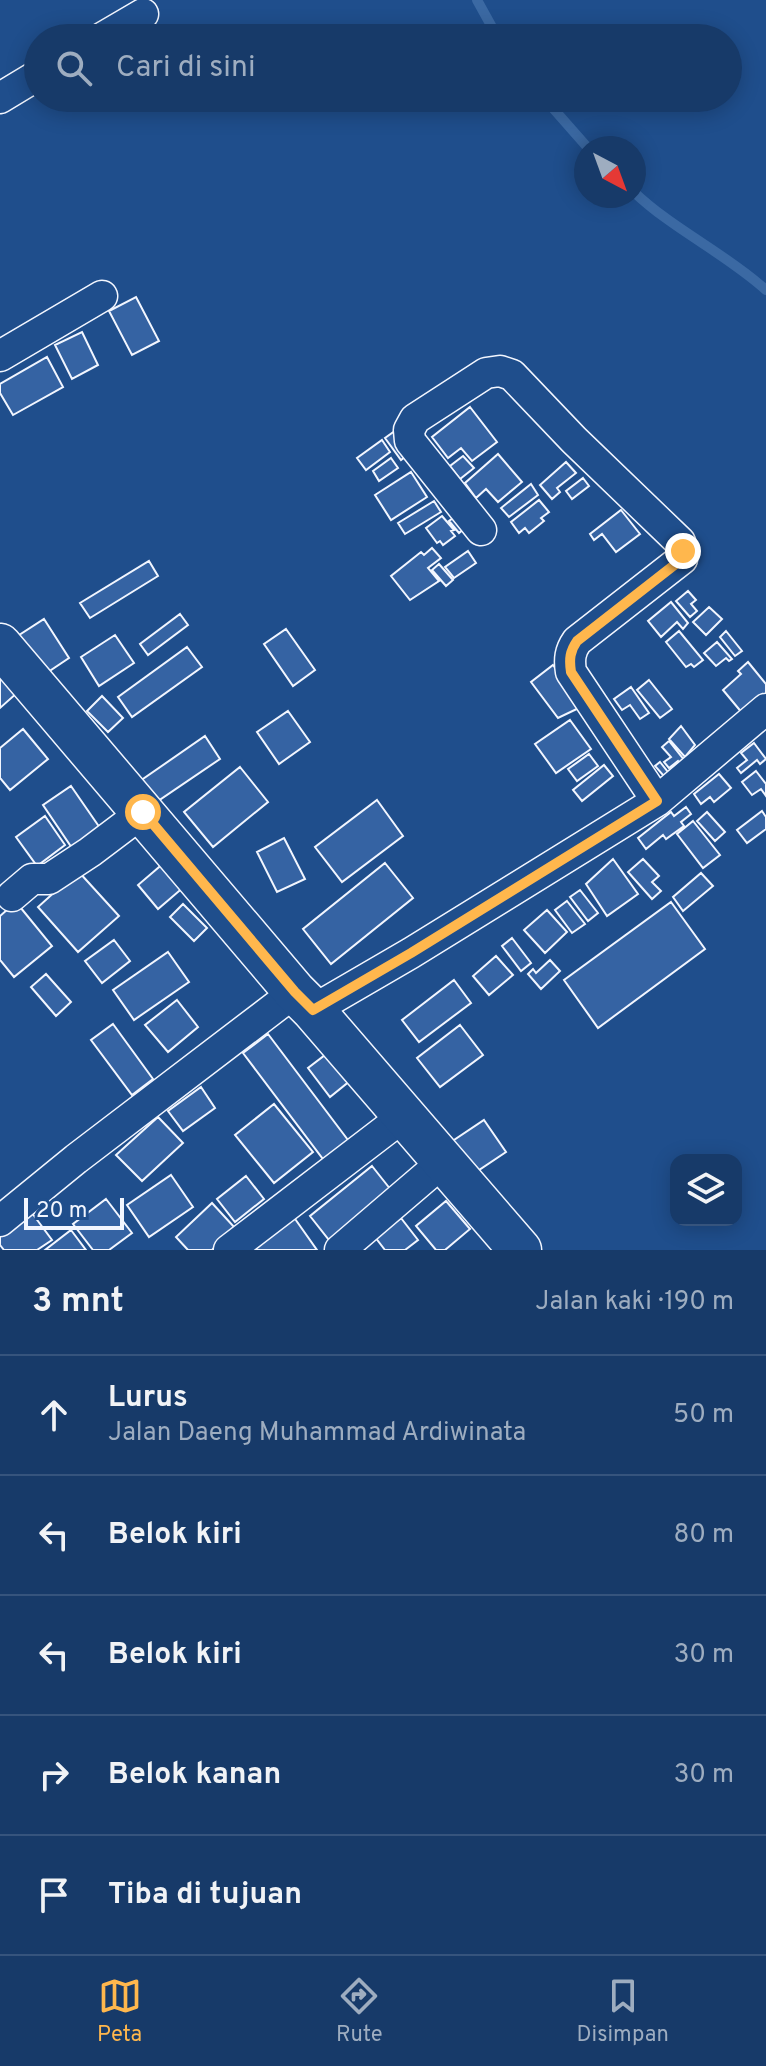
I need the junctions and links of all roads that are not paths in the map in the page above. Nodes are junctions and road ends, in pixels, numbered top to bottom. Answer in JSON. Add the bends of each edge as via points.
{"nodes":[{"id":1,"x":143,"y":14,"type":"dead end"},
{"id":2,"x":126,"y":24,"type":"edge"},
{"id":3,"x":24,"y":83,"type":"edge"},
{"id":4,"x":0,"y":98,"type":"edge"},
{"id":5,"x":102,"y":296,"type":"dead end"},
{"id":6,"x":0,"y":356,"type":"edge"},
{"id":7,"x":481,"y":530,"type":"dead end"},
{"id":8,"x":0,"y":645,"type":"edge"},
{"id":9,"x":766,"y":709,"type":"edge"},
{"id":10,"x":657,"y":801,"type":"junction"},
{"id":11,"x":143,"y":812,"type":"junction"},
{"id":12,"x":12,"y":896,"type":"dead end"},
{"id":13,"x":304,"y":1001,"type":"junction"},
{"id":14,"x":404,"y":1116,"type":"junction"},
{"id":15,"x":444,"y":1161,"type":"junction"},
{"id":16,"x":0,"y":1221,"type":"edge"},
{"id":17,"x":229,"y":1250,"type":"edge"},
{"id":18,"x":340,"y":1250,"type":"edge"},
{"id":19,"x":520,"y":1250,"type":"edge"}],
"edges":[{"from":1,"to":2,"type":"street"},
{"from":3,"to":4,"type":"street"},
{"from":5,"to":6,"type":"street"},
{"from":7,"to":10,"type":"street","via":[[410,441],[409,430],[415,419],[486,373],[500,371],[512,375],[680,542],[682,559],[577,641],[569,660],[571,672]]},
{"from":8,"to":11,"type":"main road"},
{"from":9,"to":10,"type":"street"},
{"from":10,"to":13,"type":"street","via":[[411,953]]},
{"from":11,"to":12,"type":"street","via":[[49,879],[32,879]]},
{"from":11,"to":13,"type":"main road"},
{"from":13,"to":14,"type":"main road"},
{"from":13,"to":16,"type":"street","via":[[76,1159]]},
{"from":14,"to":15,"type":"main road"},
{"from":14,"to":17,"type":"street"},
{"from":15,"to":18,"type":"street"},
{"from":15,"to":19,"type":"main road"}]}
